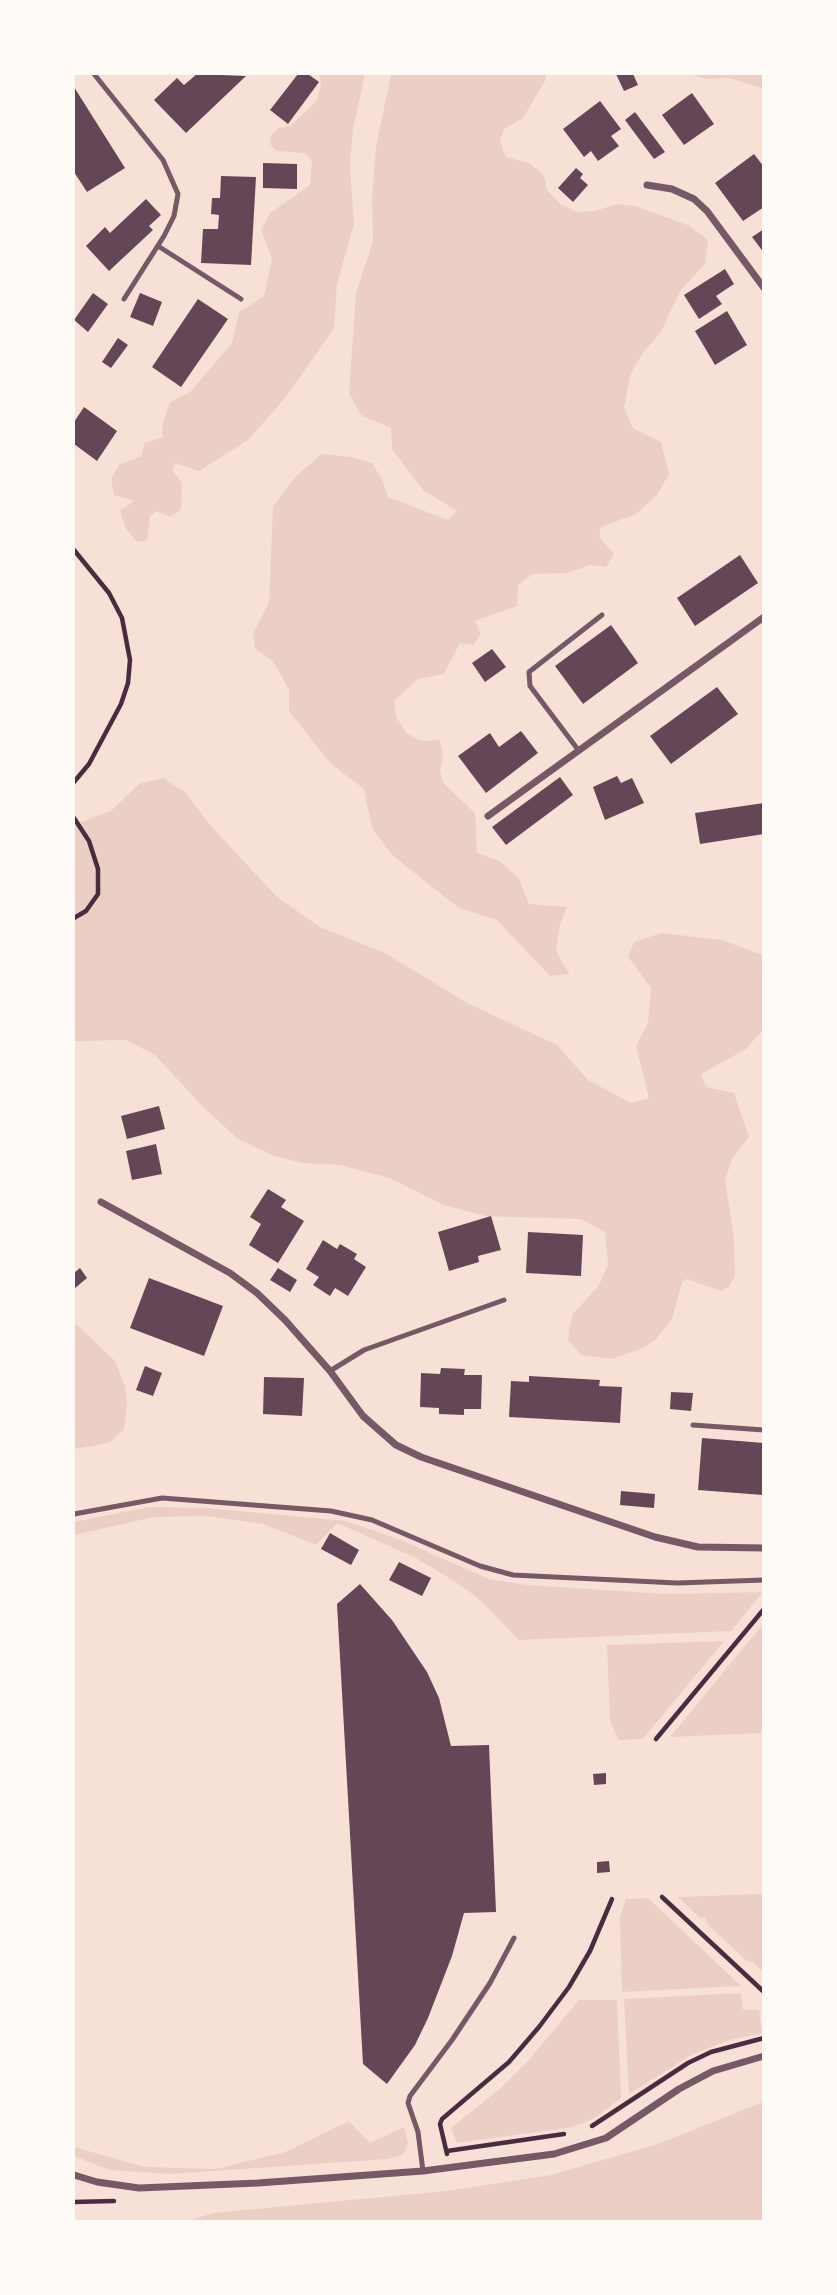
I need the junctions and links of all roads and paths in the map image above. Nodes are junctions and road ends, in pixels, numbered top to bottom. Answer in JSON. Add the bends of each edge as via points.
{"nodes":[{"id":1,"x":94,"y":74,"type":"edge"},
{"id":2,"x":646,"y":185,"type":"dead end"},
{"id":3,"x":158,"y":246,"type":"junction"},
{"id":4,"x":764,"y":288,"type":"edge"},
{"id":5,"x":124,"y":299,"type":"dead end"},
{"id":6,"x":241,"y":299,"type":"dead end"},
{"id":7,"x":74,"y":550,"type":"edge"},
{"id":8,"x":602,"y":615,"type":"dead end"},
{"id":9,"x":764,"y":617,"type":"edge"},
{"id":10,"x":579,"y":751,"type":"junction"},
{"id":11,"x":74,"y":782,"type":"edge"},
{"id":12,"x":488,"y":816,"type":"dead end"},
{"id":13,"x":74,"y":818,"type":"edge"},
{"id":14,"x":74,"y":918,"type":"edge"},
{"id":15,"x":101,"y":1202,"type":"dead end"},
{"id":16,"x":505,"y":1300,"type":"dead end"},
{"id":17,"x":330,"y":1371,"type":"junction"},
{"id":18,"x":693,"y":1425,"type":"dead end"},
{"id":19,"x":764,"y":1430,"type":"edge"},
{"id":20,"x":74,"y":1514,"type":"edge"},
{"id":21,"x":764,"y":1548,"type":"edge"},
{"id":22,"x":764,"y":1580,"type":"edge"},
{"id":23,"x":764,"y":1609,"type":"edge"},
{"id":24,"x":656,"y":1739,"type":"dead end"},
{"id":25,"x":662,"y":1897,"type":"dead end"},
{"id":26,"x":612,"y":1899,"type":"dead end"},
{"id":27,"x":514,"y":1938,"type":"dead end"},
{"id":28,"x":764,"y":1992,"type":"edge"},
{"id":29,"x":764,"y":2038,"type":"edge"},
{"id":30,"x":764,"y":2056,"type":"edge"},
{"id":31,"x":584,"y":2129,"type":"dead end"},
{"id":32,"x":577,"y":2132,"type":"dead end"},
{"id":33,"x":423,"y":2171,"type":"junction"},
{"id":34,"x":74,"y":2175,"type":"edge"}],
"edges":[{"from":1,"to":3,"type":"lane","via":[[174,180],[177,205]]},
{"from":2,"to":4,"type":"street","via":[[672,189],[701,205]]},
{"from":3,"to":5,"type":"lane"},
{"from":3,"to":6,"type":"lane"},
{"from":7,"to":11,"type":"path","via":[[109,593],[129,640],[130,660],[121,704],[89,764]]},
{"from":8,"to":10,"type":"lane","via":[[529,672],[530,686]]},
{"from":9,"to":10,"type":"street"},
{"from":10,"to":12,"type":"street"},
{"from":13,"to":14,"type":"path","via":[[89,841],[98,869],[98,894],[86,911]]},
{"from":15,"to":17,"type":"street","via":[[239,1280],[285,1320]]},
{"from":16,"to":17,"type":"lane","via":[[364,1350]]},
{"from":17,"to":21,"type":"street","via":[[378,1432],[421,1457],[655,1537],[698,1547]]},
{"from":18,"to":19,"type":"lane"},
{"from":20,"to":22,"type":"lane","via":[[162,1498],[331,1511],[372,1520],[480,1566],[513,1575],[677,1583]]},
{"from":23,"to":24,"type":"path"},
{"from":25,"to":28,"type":"path"},
{"from":26,"to":32,"type":"path","via":[[590,1951],[539,2027],[509,2062],[440,2124],[447,2151]]},
{"from":27,"to":33,"type":"lane","via":[[490,1983],[410,2095]]},
{"from":29,"to":31,"type":"path","via":[[688,2063]]},
{"from":30,"to":33,"type":"street","via":[[713,2071],[584,2147]]},
{"from":33,"to":34,"type":"street","via":[[139,2188]]}]}
